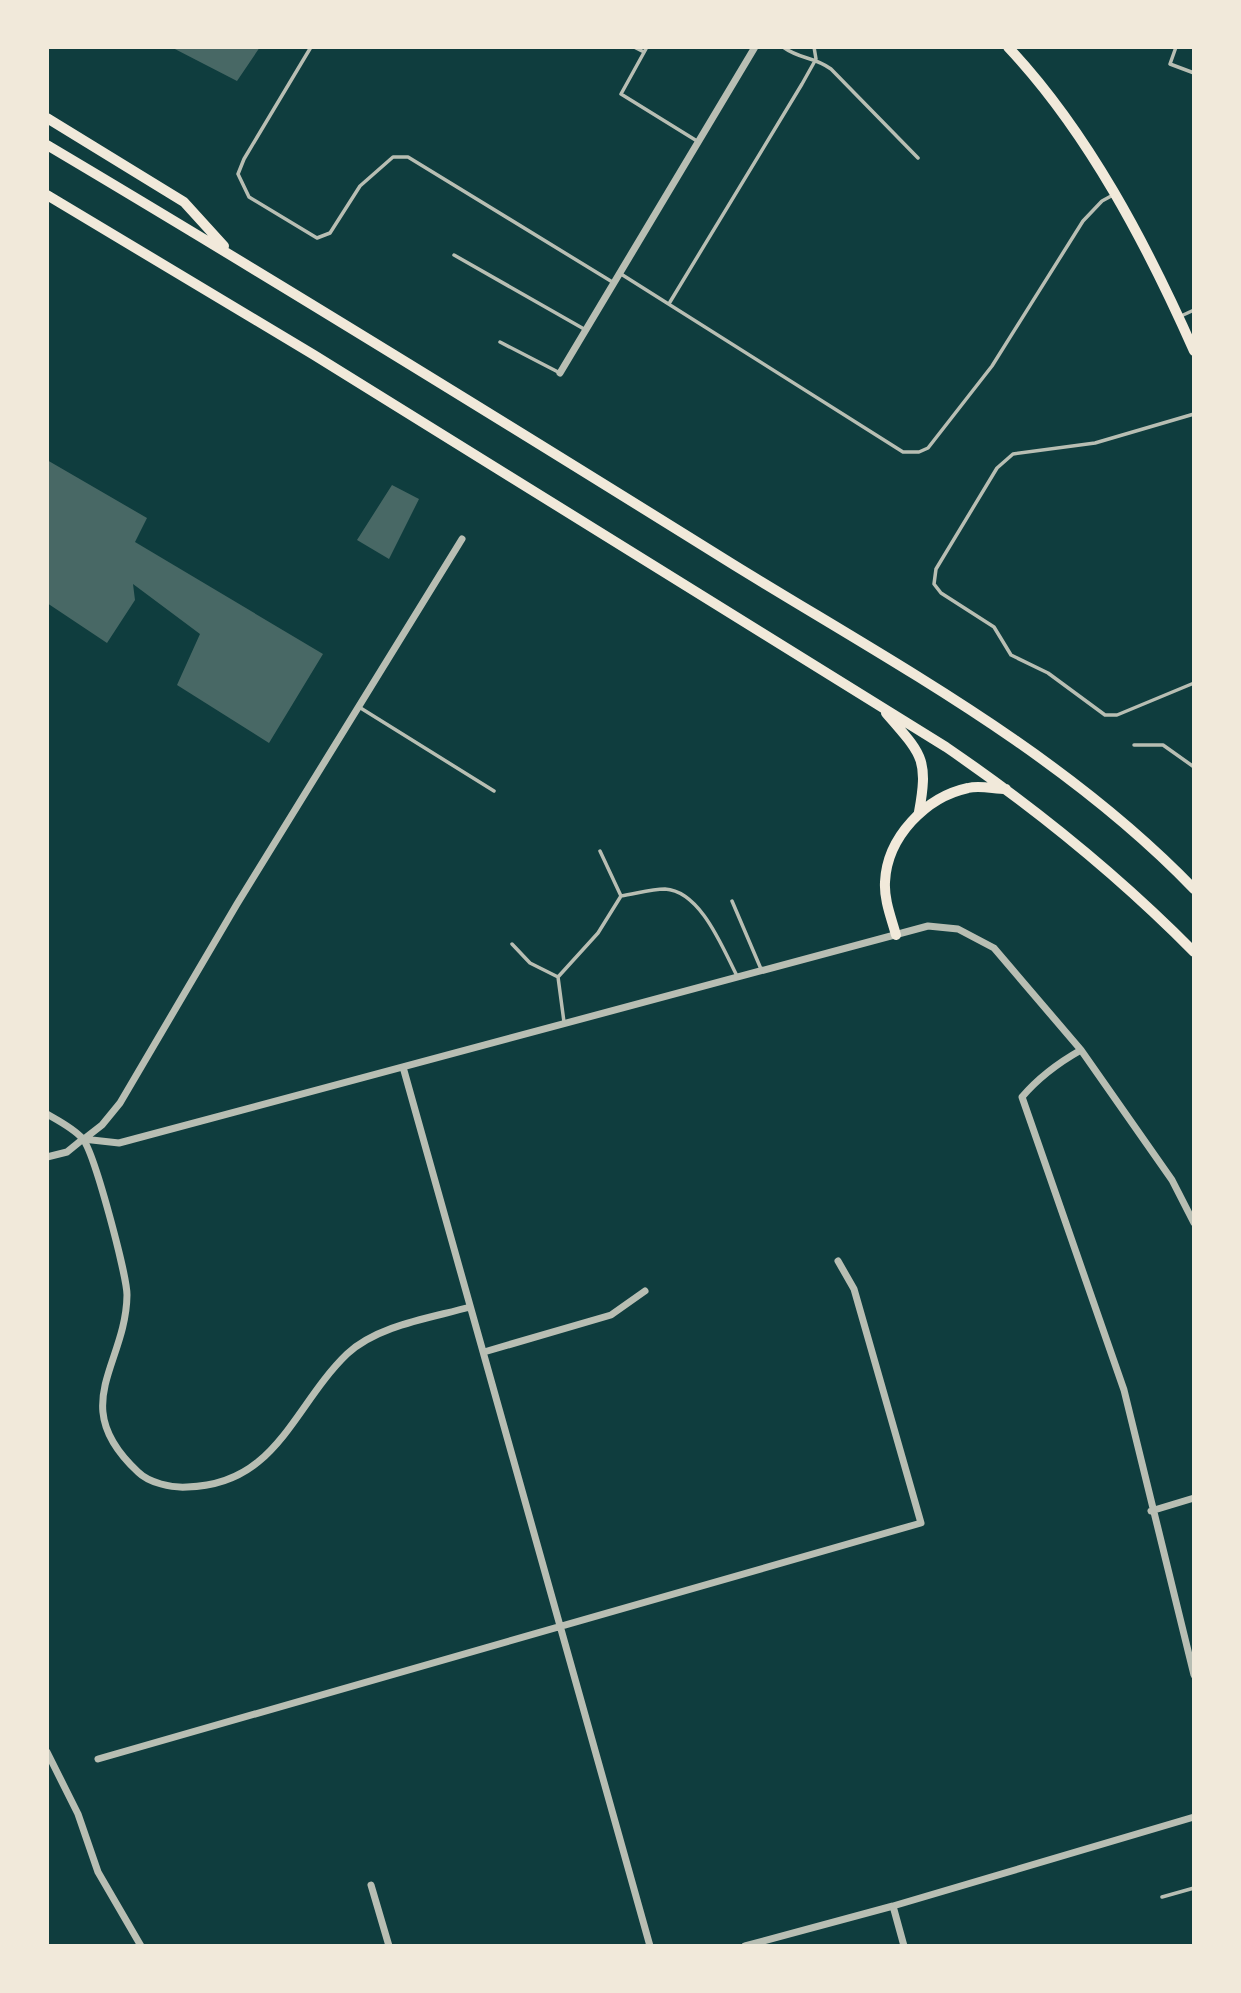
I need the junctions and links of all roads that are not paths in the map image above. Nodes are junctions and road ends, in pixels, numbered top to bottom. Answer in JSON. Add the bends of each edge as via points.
{"nodes":[{"id":1,"x":311,"y":47,"type":"edge"},
{"id":2,"x":634,"y":47,"type":"edge"},
{"id":3,"x":647,"y":47,"type":"edge"},
{"id":4,"x":755,"y":47,"type":"edge"},
{"id":5,"x":782,"y":47,"type":"edge"},
{"id":6,"x":814,"y":47,"type":"edge"},
{"id":7,"x":1008,"y":47,"type":"edge"},
{"id":8,"x":1176,"y":47,"type":"edge"},
{"id":9,"x":644,"y":52,"type":"junction"},
{"id":10,"x":816,"y":59,"type":"junction"},
{"id":11,"x":1194,"y":73,"type":"edge"},
{"id":12,"x":47,"y":118,"type":"edge"},
{"id":13,"x":699,"y":142,"type":"junction"},
{"id":14,"x":47,"y":145,"type":"edge"},
{"id":15,"x":918,"y":158,"type":"dead end"},
{"id":16,"x":47,"y":195,"type":"edge"},
{"id":17,"x":1115,"y":195,"type":"junction"},
{"id":18,"x":454,"y":255,"type":"dead end"},
{"id":19,"x":233,"y":256,"type":"junction"},
{"id":20,"x":620,"y":273,"type":"junction"},
{"id":21,"x":614,"y":283,"type":"junction"},
{"id":22,"x":670,"y":302,"type":"junction"},
{"id":23,"x":1194,"y":310,"type":"edge"},
{"id":24,"x":1179,"y":317,"type":"junction"},
{"id":25,"x":586,"y":330,"type":"junction"},
{"id":26,"x":500,"y":342,"type":"dead end"},
{"id":27,"x":1194,"y":351,"type":"edge"},
{"id":28,"x":560,"y":373,"type":"joint"},
{"id":29,"x":1194,"y":414,"type":"edge"},
{"id":30,"x":462,"y":540,"type":"dead end"},
{"id":31,"x":1194,"y":683,"type":"edge"},
{"id":32,"x":879,"y":704,"type":"junction"},
{"id":33,"x":359,"y":707,"type":"junction"},
{"id":34,"x":1135,"y":746,"type":"dead end"},
{"id":35,"x":1194,"y":767,"type":"edge"},
{"id":36,"x":494,"y":790,"type":"dead end"},
{"id":37,"x":1009,"y":790,"type":"junction"},
{"id":38,"x":919,"y":812,"type":"junction"},
{"id":39,"x":600,"y":851,"type":"dead end"},
{"id":40,"x":1194,"y":889,"type":"edge"},
{"id":41,"x":621,"y":896,"type":"junction"},
{"id":42,"x":732,"y":901,"type":"dead end"},
{"id":43,"x":895,"y":934,"type":"junction"},
{"id":44,"x":512,"y":943,"type":"dead end"},
{"id":45,"x":1192,"y":950,"type":"edge"},
{"id":46,"x":761,"y":971,"type":"junction"},
{"id":47,"x":558,"y":977,"type":"junction"},
{"id":48,"x":738,"y":978,"type":"junction"},
{"id":49,"x":564,"y":1024,"type":"junction"},
{"id":50,"x":1082,"y":1051,"type":"junction"},
{"id":51,"x":403,"y":1067,"type":"junction"},
{"id":52,"x":47,"y":1114,"type":"edge"},
{"id":53,"x":83,"y":1139,"type":"junction"},
{"id":54,"x":47,"y":1157,"type":"edge"},
{"id":55,"x":1194,"y":1223,"type":"edge"},
{"id":56,"x":838,"y":1261,"type":"dead end"},
{"id":57,"x":645,"y":1291,"type":"dead end"},
{"id":58,"x":470,"y":1307,"type":"junction"},
{"id":59,"x":484,"y":1352,"type":"junction"},
{"id":60,"x":1194,"y":1498,"type":"edge"},
{"id":61,"x":1151,"y":1511,"type":"junction"},
{"id":62,"x":560,"y":1628,"type":"junction"},
{"id":63,"x":1194,"y":1675,"type":"edge"},
{"id":64,"x":47,"y":1752,"type":"edge"},
{"id":65,"x":98,"y":1759,"type":"dead end"},
{"id":66,"x":1194,"y":1817,"type":"edge"},
{"id":67,"x":371,"y":1885,"type":"dead end"},
{"id":68,"x":1194,"y":1888,"type":"edge"},
{"id":69,"x":1162,"y":1898,"type":"dead end"},
{"id":70,"x":893,"y":1906,"type":"junction"},
{"id":71,"x":141,"y":1946,"type":"edge"},
{"id":72,"x":389,"y":1946,"type":"edge"},
{"id":73,"x":650,"y":1946,"type":"edge"},
{"id":74,"x":745,"y":1946,"type":"edge"},
{"id":75,"x":904,"y":1946,"type":"edge"}],
"edges":[{"from":1,"to":21,"type":"lane","via":[[244,159],[238,174],[249,197],[317,238],[330,233],[360,186],[393,157],[408,157]]},
{"from":2,"to":9,"type":"lane"},
{"from":3,"to":9,"type":"lane"},
{"from":4,"to":13,"type":"street"},
{"from":5,"to":10,"type":"lane","via":[[798,58]]},
{"from":6,"to":10,"type":"lane"},
{"from":7,"to":17,"type":"main road","via":[[1060,112]]},
{"from":8,"to":11,"type":"lane","via":[[1170,64]]},
{"from":9,"to":13,"type":"lane","via":[[621,94]]},
{"from":10,"to":15,"type":"lane"},
{"from":10,"to":22,"type":"lane"},
{"from":12,"to":19,"type":"highway","via":[[184,202]]},
{"from":13,"to":20,"type":"street"},
{"from":14,"to":19,"type":"highway"},
{"from":16,"to":32,"type":"highway"},
{"from":17,"to":22,"type":"lane","via":[[1102,201],[1077,230],[992,366],[928,448],[919,453],[903,452]]},
{"from":17,"to":24,"type":"main road"},
{"from":18,"to":25,"type":"lane"},
{"from":19,"to":40,"type":"highway","via":[[1025,745],[1136,833]]},
{"from":20,"to":21,"type":"street"},
{"from":20,"to":22,"type":"lane"},
{"from":21,"to":25,"type":"street"},
{"from":23,"to":24,"type":"lane"},
{"from":24,"to":27,"type":"main road"},
{"from":25,"to":28,"type":"street"},
{"from":26,"to":28,"type":"lane"},
{"from":29,"to":31,"type":"lane","via":[[1095,443],[1013,454],[990,479],[936,569],[934,584],[994,627],[1011,655],[1048,673],[1105,715],[1117,715]]},
{"from":30,"to":33,"type":"street"},
{"from":32,"to":37,"type":"highway"},
{"from":32,"to":38,"type":"highway","via":[[920,754],[925,769]]},
{"from":33,"to":36,"type":"lane"},
{"from":33,"to":53,"type":"street","via":[[120,1102],[102,1125]]},
{"from":34,"to":35,"type":"lane","via":[[1163,745]]},
{"from":37,"to":38,"type":"highway","via":[[972,787],[951,793]]},
{"from":37,"to":45,"type":"highway","via":[[1107,868]]},
{"from":38,"to":43,"type":"highway","via":[[895,845],[886,873],[886,898]]},
{"from":39,"to":41,"type":"lane"},
{"from":41,"to":47,"type":"lane","via":[[598,933]]},
{"from":41,"to":48,"type":"lane","via":[[666,889],[681,894],[711,925]]},
{"from":42,"to":46,"type":"lane"},
{"from":43,"to":46,"type":"street"},
{"from":43,"to":50,"type":"street","via":[[928,926],[958,929],[994,948]]},
{"from":44,"to":47,"type":"lane","via":[[530,963]]},
{"from":46,"to":48,"type":"street"},
{"from":47,"to":49,"type":"lane"},
{"from":48,"to":49,"type":"street"},
{"from":49,"to":51,"type":"street"},
{"from":50,"to":55,"type":"street","via":[[1172,1180]]},
{"from":50,"to":61,"type":"street","via":[[1057,1064],[1022,1097],[1124,1390]]},
{"from":51,"to":53,"type":"street","via":[[119,1143]]},
{"from":51,"to":58,"type":"street"},
{"from":52,"to":53,"type":"street"},
{"from":53,"to":54,"type":"street","via":[[67,1152]]},
{"from":53,"to":58,"type":"street","via":[[94,1162],[127,1293],[125,1316],[101,1398],[103,1417],[120,1451],[142,1476],[179,1488],[204,1487],[252,1468],[273,1451],[348,1354],[392,1329]]},
{"from":56,"to":62,"type":"street","via":[[854,1289],[921,1523]]},
{"from":57,"to":59,"type":"street","via":[[611,1315]]},
{"from":58,"to":59,"type":"street"},
{"from":59,"to":62,"type":"street"},
{"from":60,"to":61,"type":"street"},
{"from":61,"to":63,"type":"street"},
{"from":62,"to":65,"type":"street"},
{"from":62,"to":73,"type":"street"},
{"from":64,"to":71,"type":"street","via":[[78,1814],[98,1872]]},
{"from":66,"to":70,"type":"street"},
{"from":67,"to":72,"type":"street"},
{"from":68,"to":69,"type":"lane"},
{"from":70,"to":74,"type":"street"},
{"from":70,"to":75,"type":"street"}]}
